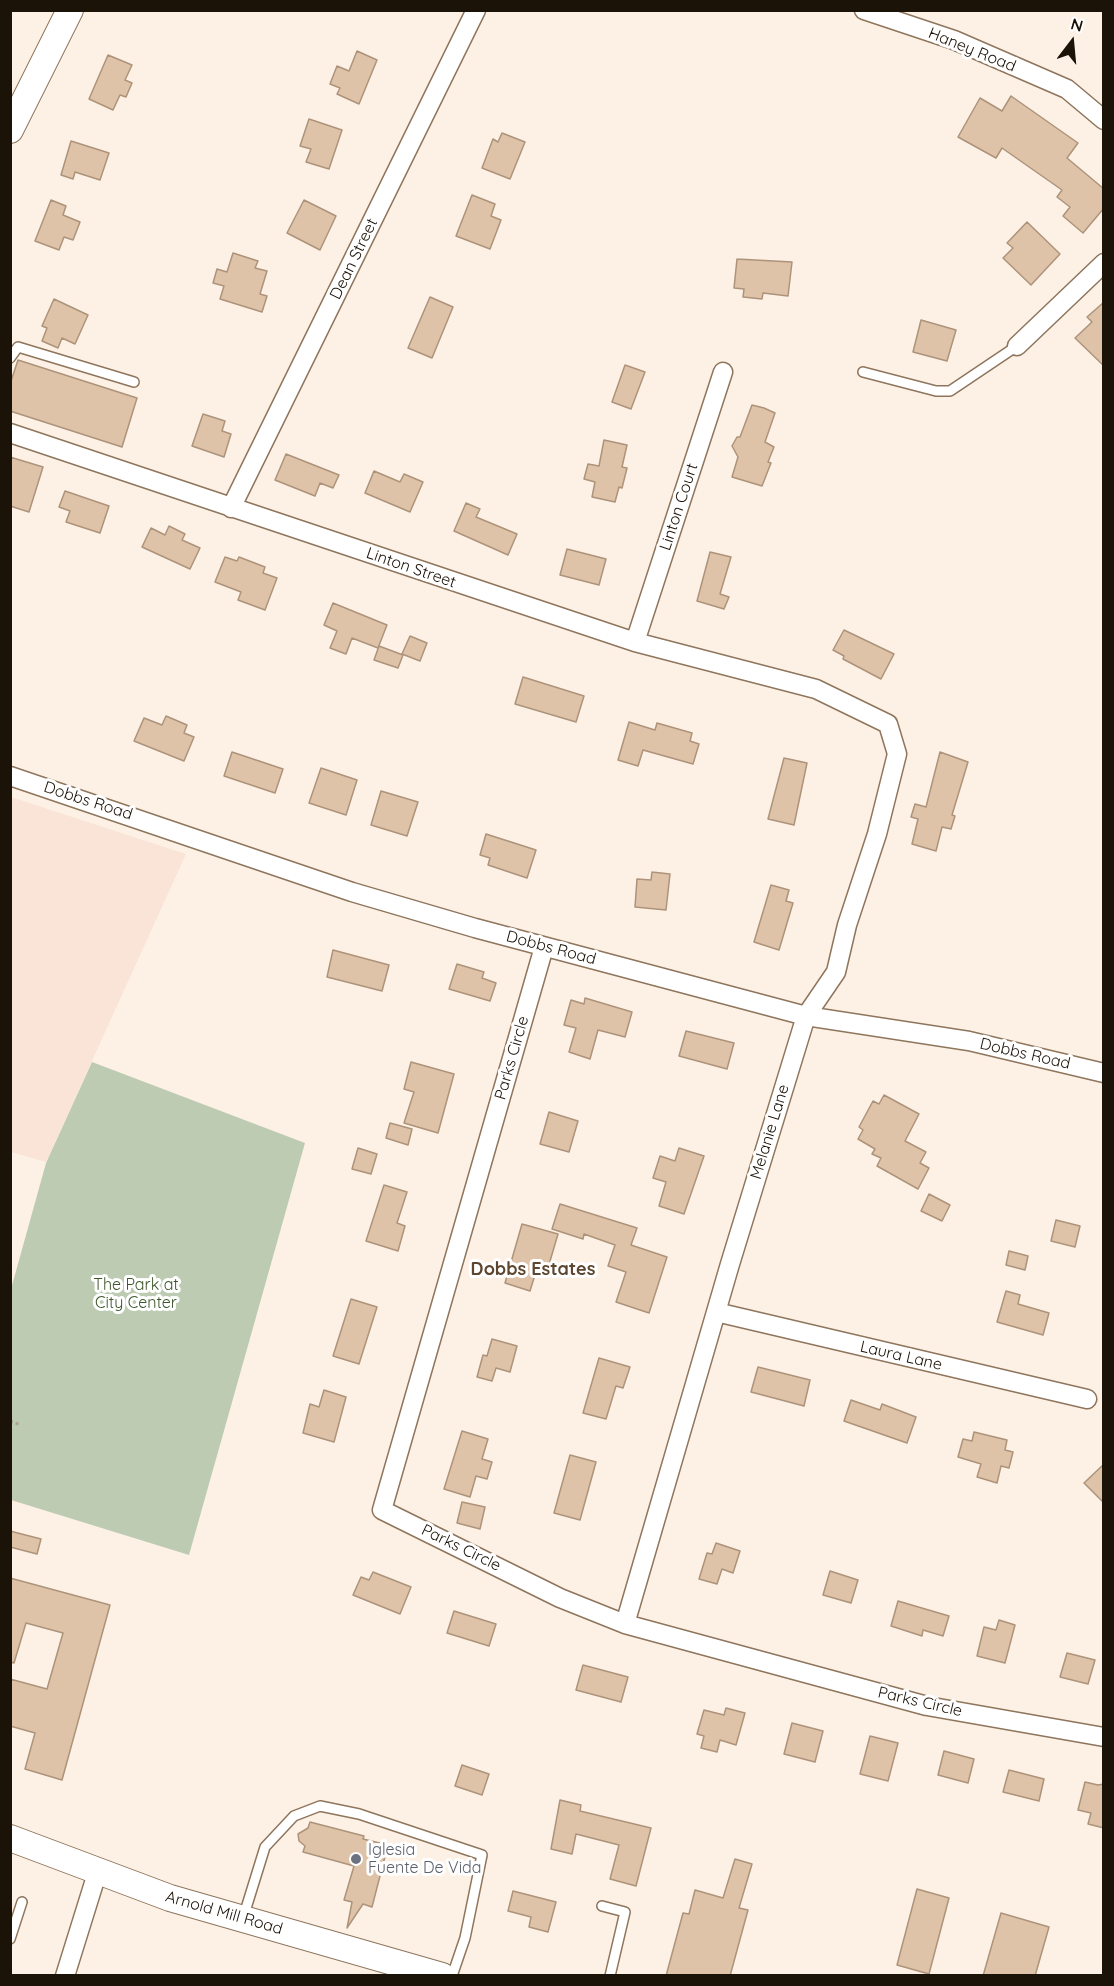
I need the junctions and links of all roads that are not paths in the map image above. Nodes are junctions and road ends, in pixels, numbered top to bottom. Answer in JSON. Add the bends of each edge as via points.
{"nodes":[{"id":1,"x":70,"y":10,"type":"edge"},
{"id":2,"x":476,"y":10,"type":"edge"},
{"id":3,"x":864,"y":10,"type":"edge"},
{"id":4,"x":1104,"y":120,"type":"edge"},
{"id":5,"x":10,"y":130,"type":"edge"},
{"id":6,"x":1104,"y":263,"type":"edge"},
{"id":7,"x":1017,"y":346,"type":"joint"},
{"id":8,"x":10,"y":358,"type":"edge"},
{"id":9,"x":723,"y":372,"type":"dead end"},
{"id":10,"x":863,"y":372,"type":"dead end"},
{"id":11,"x":134,"y":382,"type":"dead end"},
{"id":12,"x":10,"y":433,"type":"edge"},
{"id":13,"x":231,"y":508,"type":"junction"},
{"id":14,"x":635,"y":642,"type":"junction"},
{"id":15,"x":816,"y":689,"type":"joint"},
{"id":16,"x":10,"y":776,"type":"edge"},
{"id":17,"x":544,"y":947,"type":"junction"},
{"id":18,"x":806,"y":1016,"type":"junction"},
{"id":19,"x":1104,"y":1073,"type":"edge"},
{"id":20,"x":716,"y":1312,"type":"junction"},
{"id":21,"x":1087,"y":1399,"type":"dead end"},
{"id":22,"x":625,"y":1624,"type":"junction"},
{"id":23,"x":1104,"y":1737,"type":"edge"},
{"id":24,"x":10,"y":1838,"type":"edge"},
{"id":25,"x":98,"y":1870,"type":"junction"},
{"id":26,"x":22,"y":1902,"type":"dead end"},
{"id":27,"x":602,"y":1906,"type":"dead end"},
{"id":28,"x":243,"y":1919,"type":"junction"},
{"id":29,"x":10,"y":1939,"type":"edge"},
{"id":30,"x":65,"y":1976,"type":"edge"},
{"id":31,"x":442,"y":1976,"type":"edge"},
{"id":32,"x":452,"y":1976,"type":"edge"},
{"id":33,"x":610,"y":1976,"type":"edge"}],
"edges":[{"from":1,"to":5,"type":"main road"},
{"from":2,"to":13,"type":"street","name":"Dean Street"},
{"from":3,"to":4,"type":"street","name":"Haney Road","via":[[954,40],[1067,89]]},
{"from":6,"to":7,"type":"street"},
{"from":7,"to":10,"type":"lane","via":[[950,391]]},
{"from":8,"to":11,"type":"lane","via":[[18,347]]},
{"from":9,"to":14,"type":"street","name":"Linton Court"},
{"from":12,"to":13,"type":"street","name":"Linton Street"},
{"from":13,"to":14,"type":"street","name":"Linton Street"},
{"from":14,"to":15,"type":"street","name":"Linton Street"},
{"from":15,"to":18,"type":"street","name":"Melanie Lane","via":[[888,724],[897,754],[836,972]]},
{"from":16,"to":17,"type":"street","name":"Dobbs Road","via":[[352,891]]},
{"from":17,"to":18,"type":"street","name":"Dobbs Road"},
{"from":17,"to":22,"type":"street","name":"Parks Circle","via":[[382,1510],[560,1598]]},
{"from":18,"to":19,"type":"street","name":"Dobbs Road","via":[[969,1041]]},
{"from":18,"to":20,"type":"street","name":"Melanie Lane"},
{"from":20,"to":21,"type":"street","name":"Laura Lane"},
{"from":20,"to":22,"type":"street","name":"Melanie Lane"},
{"from":22,"to":23,"type":"street","name":"Parks Circle","via":[[927,1706]]},
{"from":24,"to":25,"type":"main road","name":"Arnold Mill Road"},
{"from":25,"to":28,"type":"main road","name":"Arnold Mill Road","via":[[170,1898]]},
{"from":25,"to":30,"type":"street"},
{"from":26,"to":29,"type":"lane"},
{"from":27,"to":33,"type":"lane","via":[[625,1912]]},
{"from":28,"to":31,"type":"main road","name":"Arnold Mill Road"},
{"from":28,"to":32,"type":"lane","via":[[265,1847],[294,1816],[320,1806],[359,1814],[482,1855],[465,1938]]}]}
